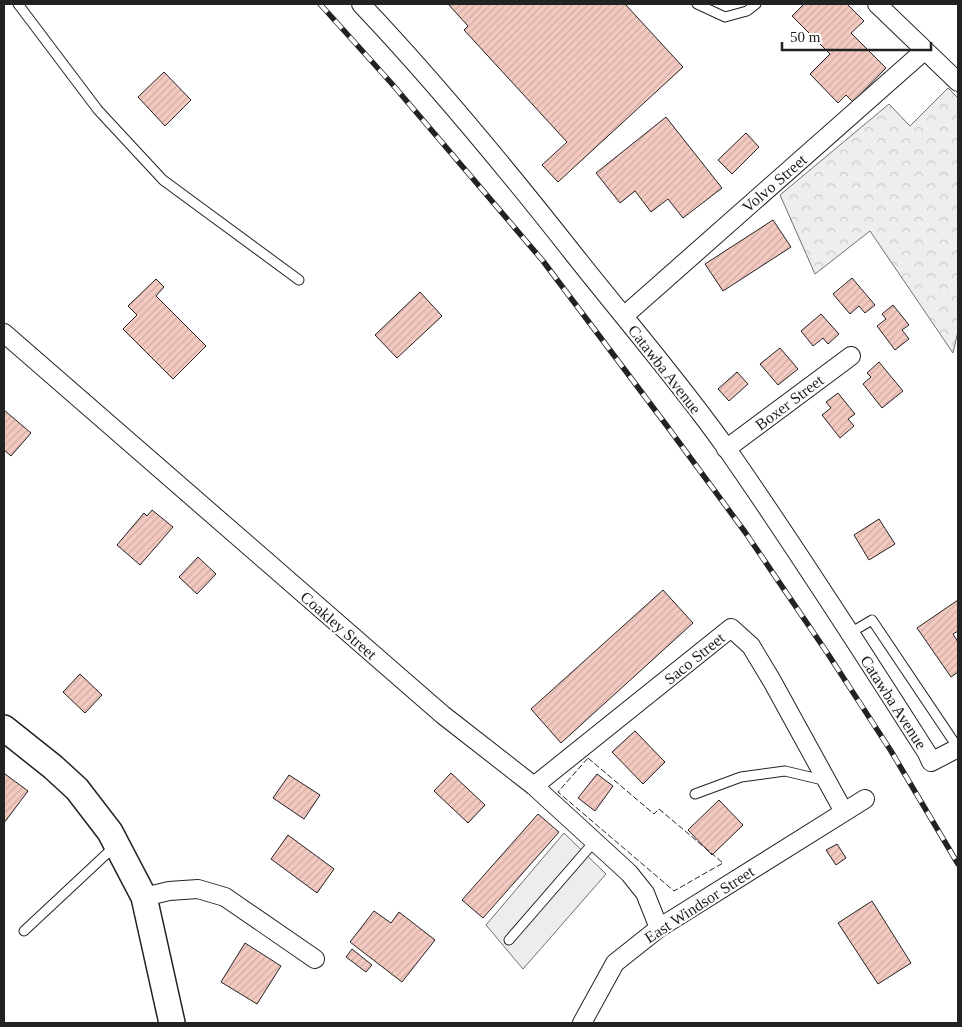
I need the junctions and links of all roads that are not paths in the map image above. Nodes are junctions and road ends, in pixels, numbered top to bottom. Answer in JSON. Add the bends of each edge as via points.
{"nodes":[{"id":1,"x":18,"y":4,"type":"edge"},
{"id":2,"x":361,"y":4,"type":"edge"},
{"id":3,"x":697,"y":4,"type":"edge"},
{"id":4,"x":756,"y":4,"type":"edge"},
{"id":5,"x":878,"y":4,"type":"edge"},
{"id":6,"x":925,"y":50,"type":"junction"},
{"id":7,"x":958,"y":82,"type":"edge"},
{"id":8,"x":299,"y":280,"type":"dead end"},
{"id":9,"x":624,"y":316,"type":"junction"},
{"id":10,"x":4,"y":333,"type":"edge"},
{"id":11,"x":852,"y":356,"type":"dead end"},
{"id":12,"x":726,"y":449,"type":"junction"},
{"id":13,"x":850,"y":633,"type":"junction"},
{"id":14,"x":4,"y":728,"type":"edge"},
{"id":15,"x":958,"y":748,"type":"edge"},
{"id":16,"x":827,"y":781,"type":"junction"},
{"id":17,"x":534,"y":786,"type":"junction"},
{"id":18,"x":695,"y":794,"type":"dead end"},
{"id":19,"x":866,"y":799,"type":"dead end"},
{"id":20,"x":844,"y":812,"type":"junction"},
{"id":21,"x":594,"y":842,"type":"junction"},
{"id":22,"x":117,"y":844,"type":"junction"},
{"id":23,"x":144,"y":897,"type":"junction"},
{"id":24,"x":659,"y":928,"type":"junction"},
{"id":25,"x":24,"y":931,"type":"dead end"},
{"id":26,"x":509,"y":940,"type":"dead end"},
{"id":27,"x":315,"y":959,"type":"dead end"},
{"id":28,"x":172,"y":1023,"type":"edge"},
{"id":29,"x":582,"y":1023,"type":"edge"}],
"edges":[{"from":1,"to":8,"type":"lane","via":[[98,110],[163,180]]},
{"from":2,"to":9,"type":"street","name":"Catawba Avenue","via":[[395,39],[537,207]]},
{"from":3,"to":4,"type":"lane","via":[[725,17],[747,11]]},
{"from":5,"to":6,"type":"street"},
{"from":6,"to":7,"type":"street"},
{"from":6,"to":9,"type":"street","name":"Volvo Street"},
{"from":9,"to":12,"type":"street","name":"Catawba Avenue"},
{"from":10,"to":17,"type":"street","name":"Coakley Street","via":[[443,715]]},
{"from":11,"to":12,"type":"street","name":"Boxer Street"},
{"from":12,"to":13,"type":"street","name":"Catawba Avenue"},
{"from":13,"to":15,"type":"lane","via":[[872,620]]},
{"from":13,"to":15,"type":"street","name":"Catawba Avenue","via":[[931,762]]},
{"from":14,"to":22,"type":"street","via":[[78,789]]},
{"from":16,"to":17,"type":"street","name":"Saco Street","via":[[751,646],[731,628]]},
{"from":16,"to":18,"type":"lane","via":[[785,771],[741,777]]},
{"from":16,"to":20,"type":"street","name":"Saco Street"},
{"from":17,"to":21,"type":"street","name":"Coakley Street"},
{"from":19,"to":20,"type":"street","name":"East Windsor Street"},
{"from":20,"to":24,"type":"street","name":"East Windsor Street"},
{"from":21,"to":24,"type":"street","name":"Coakley Street","via":[[629,873],[645,893]]},
{"from":21,"to":26,"type":"lane"},
{"from":22,"to":23,"type":"street"},
{"from":22,"to":25,"type":"lane"},
{"from":23,"to":27,"type":"street","via":[[168,890],[198,889],[226,897]]},
{"from":23,"to":28,"type":"street"},
{"from":24,"to":29,"type":"street","name":"East Windsor Street","via":[[615,963]]}]}
